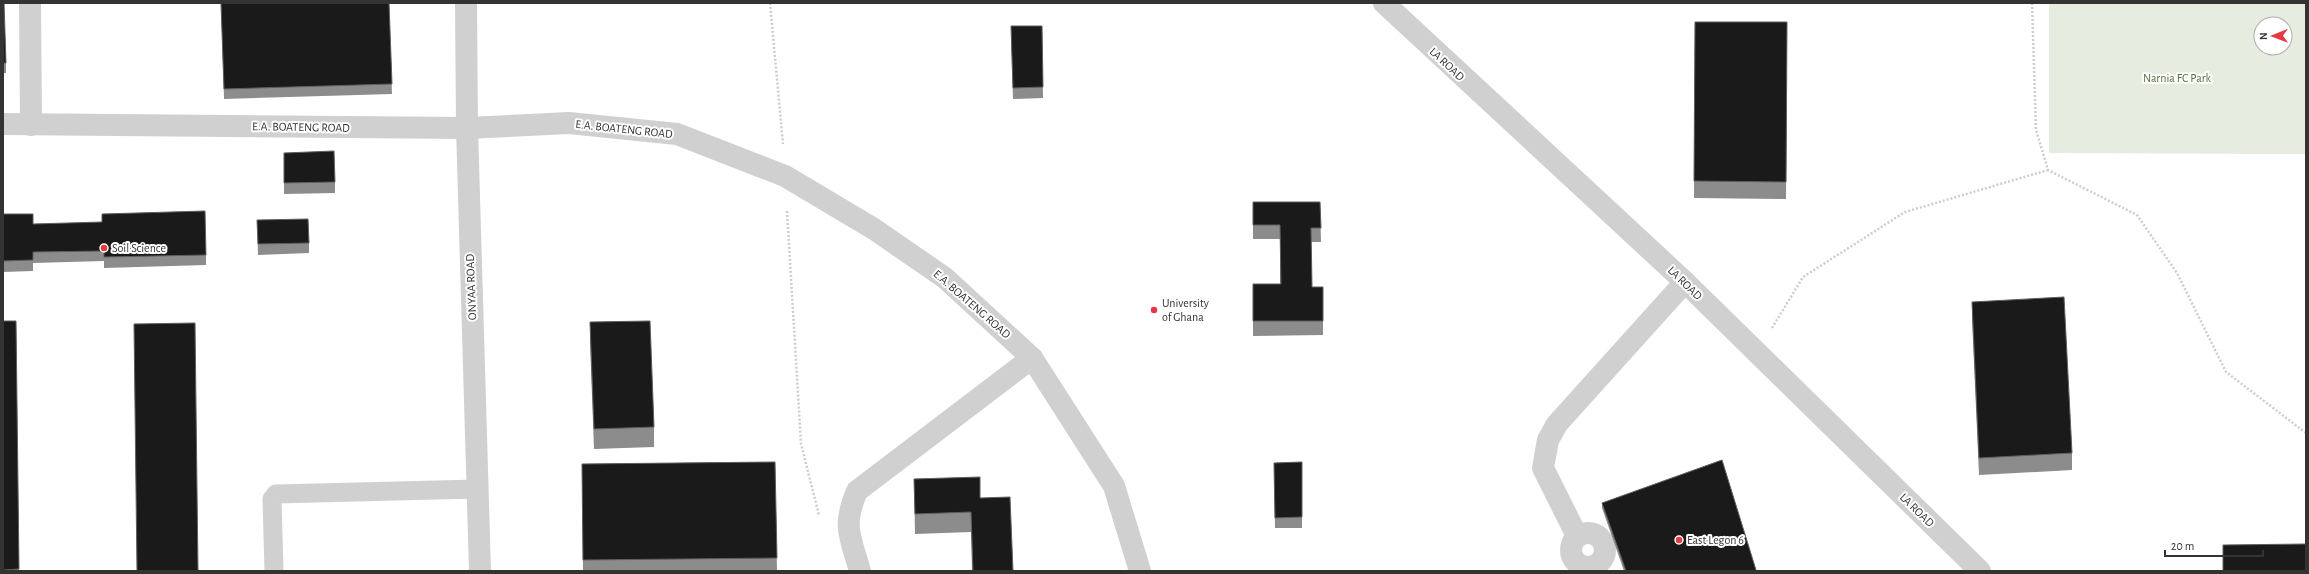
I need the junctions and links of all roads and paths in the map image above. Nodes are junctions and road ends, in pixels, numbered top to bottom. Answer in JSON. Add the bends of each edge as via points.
{"nodes":[{"id":1,"x":30,"y":3,"type":"edge"},
{"id":2,"x":466,"y":3,"type":"edge"},
{"id":3,"x":770,"y":3,"type":"edge"},
{"id":4,"x":1384,"y":3,"type":"edge"},
{"id":5,"x":2032,"y":3,"type":"edge"},
{"id":6,"x":3,"y":124,"type":"edge"},
{"id":7,"x":31,"y":124,"type":"junction"},
{"id":8,"x":467,"y":128,"type":"junction"},
{"id":9,"x":2048,"y":170,"type":"junction"},
{"id":10,"x":785,"y":176,"type":"junction"},
{"id":11,"x":1685,"y":282,"type":"junction"},
{"id":12,"x":1757,"y":354,"type":"junction"},
{"id":13,"x":1032,"y":358,"type":"junction"},
{"id":14,"x":2306,"y":433,"type":"edge"},
{"id":15,"x":477,"y":489,"type":"junction"},
{"id":16,"x":820,"y":519,"type":"dead end"},
{"id":17,"x":1577,"y":536,"type":"dead end"},
{"id":18,"x":274,"y":571,"type":"edge"},
{"id":19,"x":480,"y":571,"type":"edge"},
{"id":20,"x":860,"y":571,"type":"edge"},
{"id":21,"x":1140,"y":571,"type":"edge"},
{"id":22,"x":1980,"y":571,"type":"edge"}],
"edges":[{"from":1,"to":7,"type":"street"},
{"from":2,"to":8,"type":"street","name":"ONYAA ROAD"},
{"from":3,"to":10,"type":"path"},
{"from":4,"to":11,"type":"street","name":"LA ROAD"},
{"from":5,"to":9,"type":"path","via":[[2036,130]]},
{"from":6,"to":7,"type":"street","name":"E.A. BOATENG ROAD"},
{"from":7,"to":8,"type":"street","name":"E.A. BOATENG ROAD"},
{"from":8,"to":10,"type":"street","name":"E.A. BOATENG ROAD","via":[[569,123],[677,134]]},
{"from":8,"to":15,"type":"street","name":"ONYAA ROAD"},
{"from":9,"to":12,"type":"path","via":[[1905,212],[1803,277]]},
{"from":9,"to":14,"type":"path","via":[[2137,216],[2177,274],[2226,372]]},
{"from":10,"to":13,"type":"street","name":"E.A. BOATENG ROAD","via":[[874,229],[945,278]]},
{"from":10,"to":16,"type":"path","via":[[801,444]]},
{"from":11,"to":12,"type":"street","name":"LA ROAD"},
{"from":11,"to":17,"type":"street","via":[[1557,424],[1548,440],[1543,468]]},
{"from":12,"to":22,"type":"street","name":"LA ROAD"},
{"from":13,"to":20,"type":"street","via":[[857,490],[847,525]]},
{"from":13,"to":21,"type":"street","name":"E.A. BOATENG ROAD","via":[[1114,486]]},
{"from":15,"to":18,"type":"lane","via":[[276,494],[272,499]]},
{"from":15,"to":19,"type":"street","name":"ONYAA ROAD"}]}
